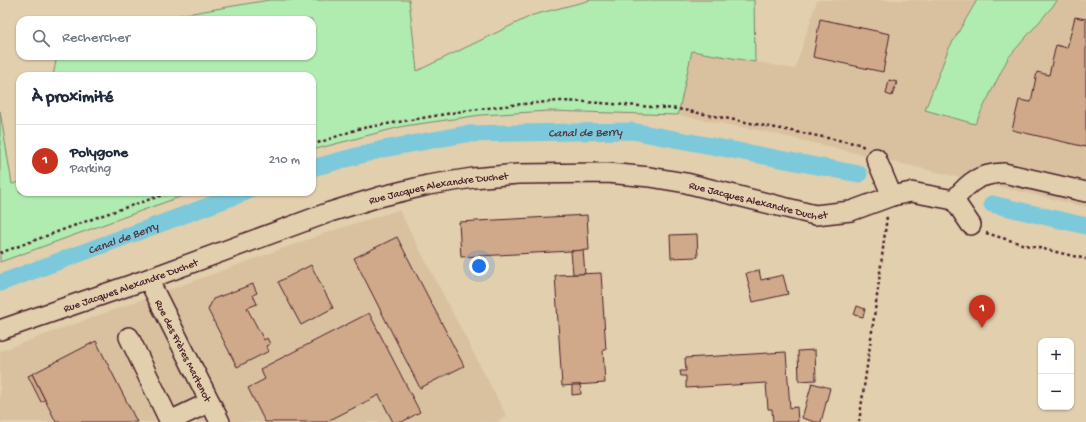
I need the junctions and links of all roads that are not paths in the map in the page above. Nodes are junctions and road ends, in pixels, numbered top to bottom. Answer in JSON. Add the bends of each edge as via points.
{"nodes":[{"id":1,"x":876,"y":158,"type":"road end"},
{"id":2,"x":1086,"y":192,"type":"edge"},
{"id":3,"x":954,"y":200,"type":"junction"},
{"id":4,"x":890,"y":204,"type":"junction"},
{"id":5,"x":971,"y":225,"type":"road end"},
{"id":6,"x":148,"y":279,"type":"junction"},
{"id":7,"x":0,"y":330,"type":"edge"},
{"id":8,"x":129,"y":337,"type":"dead end"},
{"id":9,"x":210,"y":402,"type":"junction"},
{"id":10,"x":170,"y":421,"type":"edge"},
{"id":11,"x":220,"y":422,"type":"edge"}],
"edges":[{"from":1,"to":4,"type":"street"},
{"from":2,"to":3,"type":"street","via":[[1004,173],[977,178]]},
{"from":3,"to":4,"type":"street","name":"Rue Jacques Alexandre Duchet","via":[[911,192]]},
{"from":3,"to":5,"type":"street"},
{"from":4,"to":6,"type":"street","name":"Rue Jacques Alexandre Duchet","via":[[815,215],[686,183],[650,177],[607,173],[518,174],[473,178],[428,185],[330,212]]},
{"from":6,"to":7,"type":"street","name":"Rue Jacques Alexandre Duchet"},
{"from":6,"to":9,"type":"street","name":"Rue des Frères Martenot"},
{"from":8,"to":10,"type":"street"},
{"from":9,"to":10,"type":"street"},
{"from":9,"to":11,"type":"street","name":"Rue des Frères Martenot"}]}
